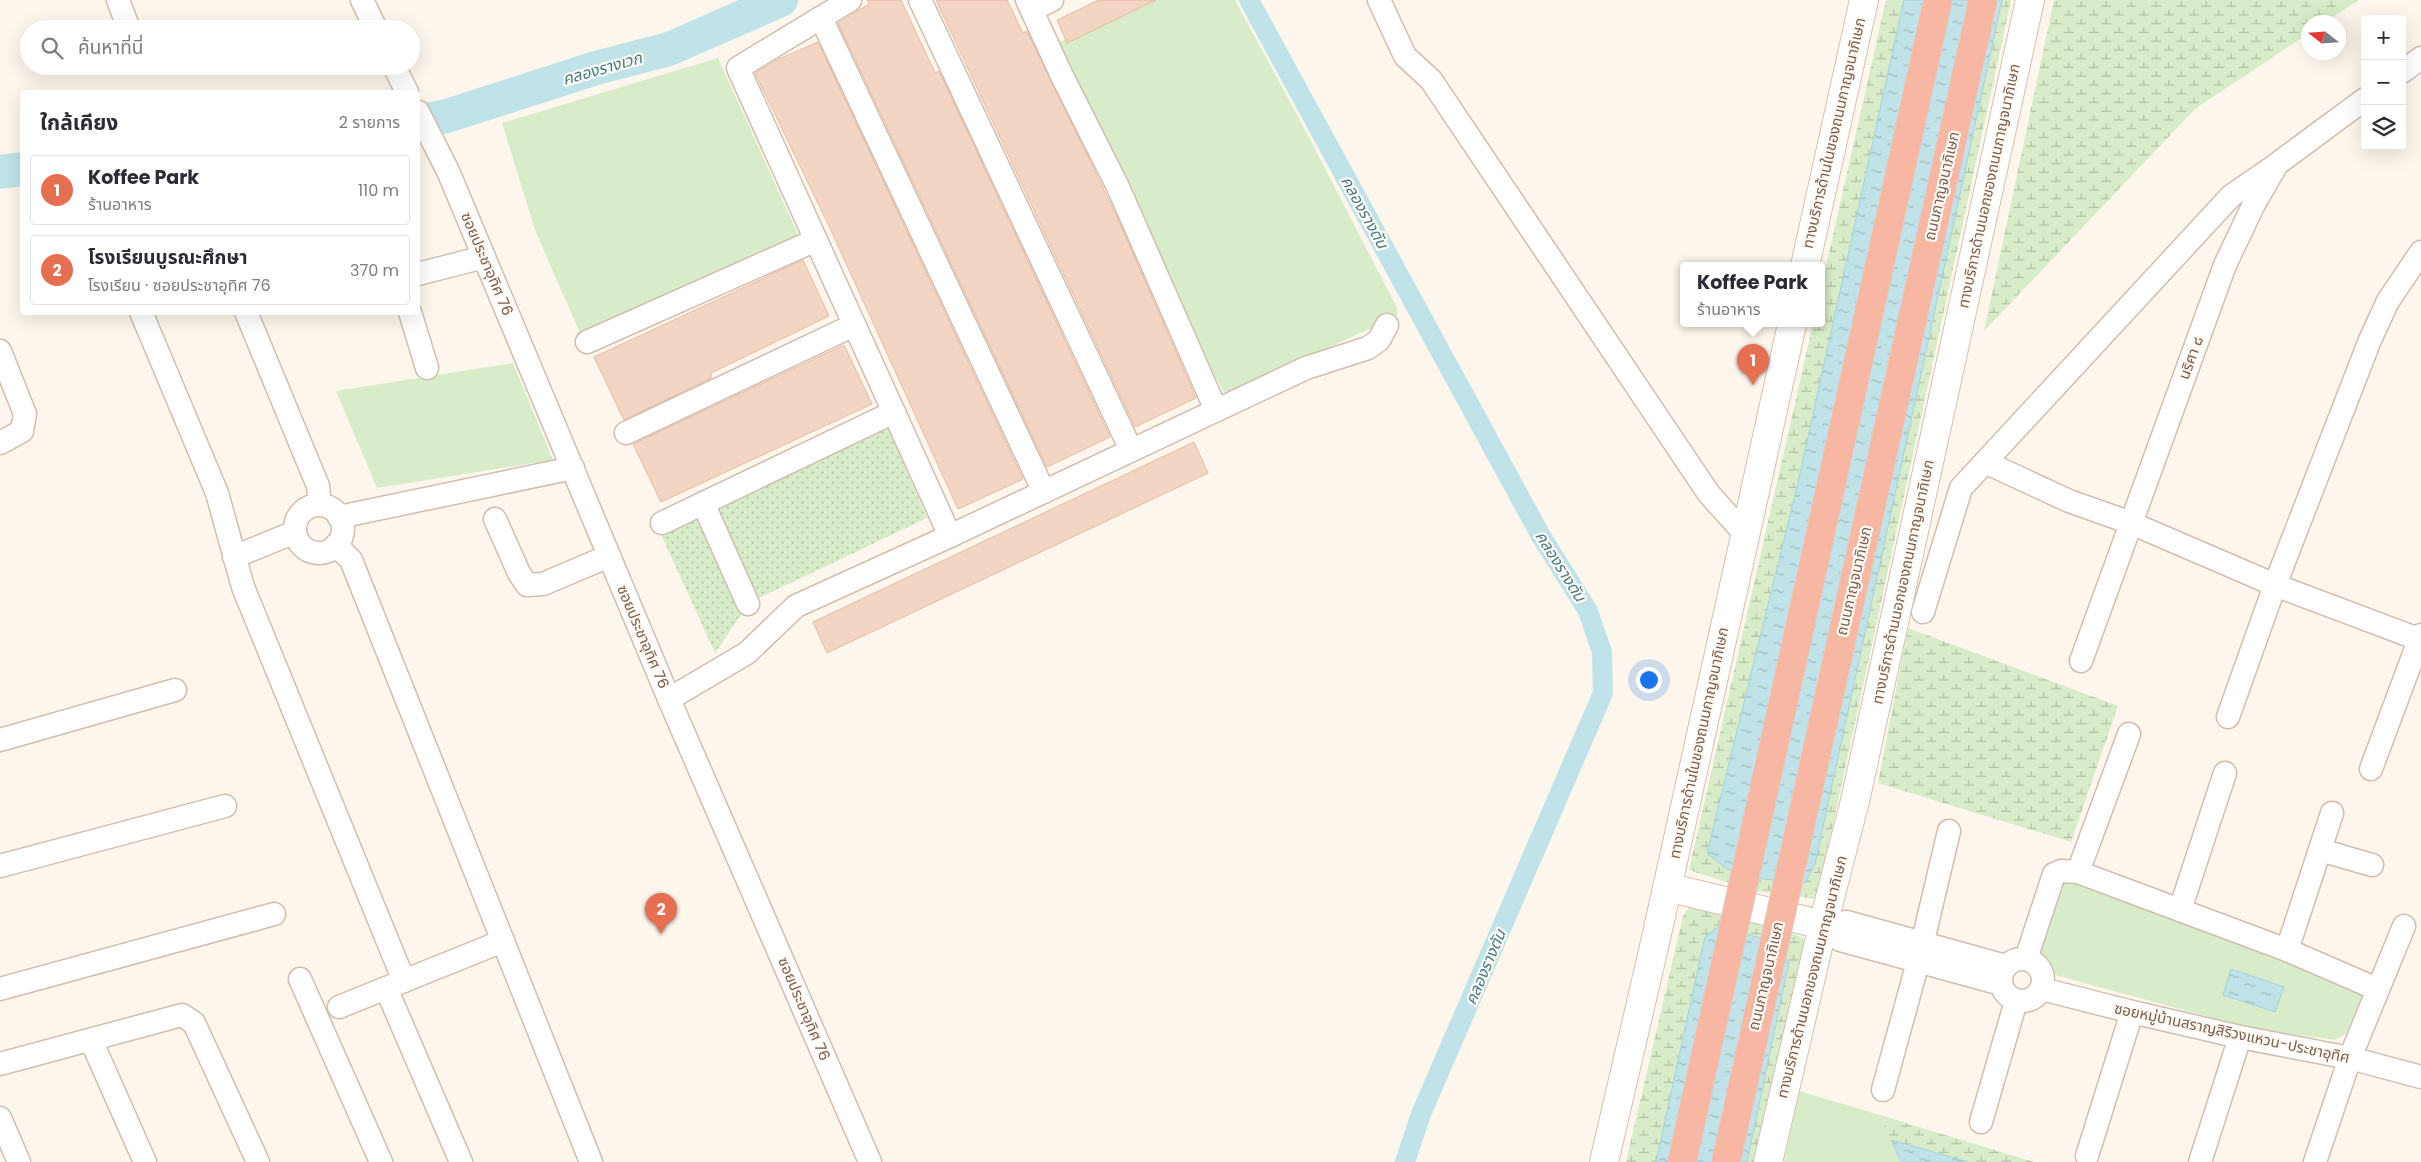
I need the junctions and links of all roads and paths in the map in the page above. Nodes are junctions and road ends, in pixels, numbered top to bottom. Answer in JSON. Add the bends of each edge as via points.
{"nodes":[{"id":1,"x":118,"y":0,"type":"edge"},
{"id":2,"x":362,"y":0,"type":"edge"},
{"id":3,"x":850,"y":0,"type":"edge"},
{"id":4,"x":920,"y":0,"type":"edge"},
{"id":5,"x":1052,"y":0,"type":"edge"},
{"id":6,"x":1379,"y":0,"type":"edge"},
{"id":7,"x":1864,"y":0,"type":"edge"},
{"id":8,"x":1938,"y":0,"type":"edge"},
{"id":9,"x":1983,"y":0,"type":"edge"},
{"id":10,"x":2030,"y":0,"type":"edge"},
{"id":11,"x":1029,"y":5,"type":"edge"},
{"id":12,"x":821,"y":18,"type":"junction"},
{"id":13,"x":126,"y":20,"type":"edge"},
{"id":14,"x":372,"y":20,"type":"edge"},
{"id":15,"x":2421,"y":58,"type":"edge"},
{"id":16,"x":2406,"y":69,"type":"edge"},
{"id":17,"x":399,"y":75,"type":"edge"},
{"id":18,"x":406,"y":90,"type":"edge"},
{"id":19,"x":2361,"y":103,"type":"edge"},
{"id":20,"x":420,"y":116,"type":"edge"},
{"id":21,"x":2277,"y":164,"type":"junction"},
{"id":22,"x":816,"y":240,"type":"junction"},
{"id":23,"x":2421,"y":252,"type":"edge"},
{"id":24,"x":484,"y":257,"type":"junction"},
{"id":25,"x":1805,"y":262,"type":"edge"},
{"id":26,"x":420,"y":273,"type":"edge"},
{"id":27,"x":143,"y":315,"type":"edge"},
{"id":28,"x":247,"y":315,"type":"edge"},
{"id":29,"x":411,"y":315,"type":"edge"},
{"id":30,"x":854,"y":325,"type":"junction"},
{"id":31,"x":1387,"y":325,"type":"dead end"},
{"id":32,"x":1791,"y":327,"type":"edge"},
{"id":33,"x":587,"y":342,"type":"dead end"},
{"id":34,"x":0,"y":351,"type":"edge"},
{"id":35,"x":427,"y":368,"type":"dead end"},
{"id":36,"x":1216,"y":410,"type":"junction"},
{"id":37,"x":894,"y":412,"type":"junction"},
{"id":38,"x":626,"y":432,"type":"dead end"},
{"id":39,"x":0,"y":443,"type":"edge"},
{"id":40,"x":1131,"y":450,"type":"junction"},
{"id":41,"x":1985,"y":462,"type":"junction"},
{"id":42,"x":572,"y":468,"type":"junction"},
{"id":43,"x":1044,"y":492,"type":"junction"},
{"id":44,"x":702,"y":503,"type":"junction"},
{"id":45,"x":320,"y":505,"type":"junction"},
{"id":46,"x":339,"y":517,"type":"junction"},
{"id":47,"x":495,"y":519,"type":"dead end"},
{"id":48,"x":662,"y":523,"type":"dead end"},
{"id":49,"x":2131,"y":523,"type":"junction"},
{"id":50,"x":295,"y":532,"type":"junction"},
{"id":51,"x":1745,"y":534,"type":"junction"},
{"id":52,"x":950,"y":536,"type":"junction"},
{"id":53,"x":336,"y":546,"type":"junction"},
{"id":54,"x":234,"y":556,"type":"junction"},
{"id":55,"x":609,"y":556,"type":"junction"},
{"id":56,"x":2276,"y":584,"type":"junction"},
{"id":57,"x":748,"y":604,"type":"dead end"},
{"id":58,"x":1923,"y":612,"type":"dead end"},
{"id":59,"x":2420,"y":638,"type":"edge"},
{"id":60,"x":2081,"y":660,"type":"dead end"},
{"id":61,"x":175,"y":690,"type":"dead end"},
{"id":62,"x":669,"y":699,"type":"junction"},
{"id":63,"x":2228,"y":716,"type":"dead end"},
{"id":64,"x":2129,"y":734,"type":"dead end"},
{"id":65,"x":0,"y":740,"type":"edge"},
{"id":66,"x":2370,"y":769,"type":"dead end"},
{"id":67,"x":2226,"y":773,"type":"dead end"},
{"id":68,"x":225,"y":806,"type":"dead end"},
{"id":69,"x":2332,"y":813,"type":"dead end"},
{"id":70,"x":1949,"y":831,"type":"dead end"},
{"id":71,"x":2320,"y":850,"type":"junction"},
{"id":72,"x":2372,"y":865,"type":"dead end"},
{"id":73,"x":0,"y":866,"type":"edge"},
{"id":74,"x":2078,"y":872,"type":"junction"},
{"id":75,"x":1667,"y":887,"type":"junction"},
{"id":76,"x":2180,"y":910,"type":"junction"},
{"id":77,"x":274,"y":914,"type":"dead end"},
{"id":78,"x":1823,"y":925,"type":"junction"},
{"id":79,"x":2404,"y":926,"type":"dead end"},
{"id":80,"x":503,"y":941,"type":"junction"},
{"id":81,"x":2287,"y":950,"type":"junction"},
{"id":82,"x":1920,"y":952,"type":"junction"},
{"id":83,"x":2011,"y":970,"type":"junction"},
{"id":84,"x":300,"y":979,"type":"dead end"},
{"id":85,"x":395,"y":985,"type":"junction"},
{"id":86,"x":2042,"y":988,"type":"junction"},
{"id":87,"x":0,"y":989,"type":"edge"},
{"id":88,"x":2377,"y":989,"type":"junction"},
{"id":89,"x":2016,"y":1001,"type":"junction"},
{"id":90,"x":339,"y":1007,"type":"dead end"},
{"id":91,"x":2132,"y":1012,"type":"junction"},
{"id":92,"x":2240,"y":1037,"type":"junction"},
{"id":93,"x":91,"y":1040,"type":"junction"},
{"id":94,"x":2350,"y":1058,"type":"junction"},
{"id":95,"x":0,"y":1064,"type":"edge"},
{"id":96,"x":2421,"y":1076,"type":"edge"},
{"id":97,"x":1883,"y":1090,"type":"dead end"},
{"id":98,"x":0,"y":1118,"type":"edge"},
{"id":99,"x":1981,"y":1122,"type":"dead end"},
{"id":100,"x":2087,"y":1156,"type":"dead end"},
{"id":101,"x":19,"y":1162,"type":"edge"},
{"id":102,"x":145,"y":1162,"type":"edge"},
{"id":103,"x":258,"y":1162,"type":"edge"},
{"id":104,"x":381,"y":1162,"type":"edge"},
{"id":105,"x":461,"y":1162,"type":"edge"},
{"id":106,"x":591,"y":1162,"type":"edge"},
{"id":107,"x":870,"y":1162,"type":"edge"},
{"id":108,"x":1604,"y":1162,"type":"edge"},
{"id":109,"x":1682,"y":1162,"type":"edge"},
{"id":110,"x":1726,"y":1162,"type":"edge"},
{"id":111,"x":1768,"y":1162,"type":"edge"},
{"id":112,"x":2200,"y":1162,"type":"edge"},
{"id":113,"x":2315,"y":1162,"type":"edge"}],
"edges":[{"from":1,"to":13,"type":"street"},
{"from":2,"to":14,"type":"street"},
{"from":3,"to":12,"type":"street"},
{"from":4,"to":40,"type":"street"},
{"from":5,"to":11,"type":"street"},
{"from":6,"to":51,"type":"street","via":[[1405,56],[1431,80],[1709,494]]},
{"from":7,"to":25,"type":"main road","name":"ทางบริการด้านในของถนนกาญจนาภิเษก"},
{"from":8,"to":109,"type":"highway","bridge":true},
{"from":9,"to":110,"type":"highway","name":"ถนนกาญจนาภิเษก","bridge":true},
{"from":10,"to":78,"type":"main road","name":"ทางบริการด้านนอกของถนนกาญจนาภิเษก","via":[[1855,801]]},
{"from":11,"to":36,"type":"street","via":[[1118,187]]},
{"from":12,"to":22,"type":"street","via":[[738,68]]},
{"from":12,"to":43,"type":"street"},
{"from":15,"to":16,"type":"street"},
{"from":17,"to":18,"type":"street"},
{"from":19,"to":21,"type":"street","name":"นริศา ๘"},
{"from":20,"to":24,"type":"street","name":"ซอยประชาอุทิศ 76","via":[[448,171]]},
{"from":21,"to":41,"type":"street","via":[[2231,196]]},
{"from":21,"to":49,"type":"street","name":"นริศา ๘","via":[[2225,265]]},
{"from":22,"to":30,"type":"street"},
{"from":22,"to":33,"type":"street"},
{"from":23,"to":56,"type":"street","via":[[2388,301],[2370,340]]},
{"from":24,"to":26,"type":"street"},
{"from":24,"to":42,"type":"street","name":"ซอยประชาอุทิศ 76"},
{"from":27,"to":54,"type":"street","via":[[217,493]]},
{"from":28,"to":45,"type":"street","via":[[318,486]]},
{"from":29,"to":35,"type":"street"},
{"from":30,"to":37,"type":"street"},
{"from":30,"to":38,"type":"street"},
{"from":31,"to":36,"type":"street","via":[[1379,340],[1368,348],[1306,368]]},
{"from":32,"to":51,"type":"main road","name":"ทางบริการด้านในของถนนกาญจนาภิเษก"},
{"from":34,"to":39,"type":"street","via":[[25,414],[22,431]]},
{"from":36,"to":40,"type":"street"},
{"from":37,"to":44,"type":"street"},
{"from":37,"to":52,"type":"street"},
{"from":40,"to":43,"type":"street"},
{"from":41,"to":49,"type":"street","via":[[2069,501]]},
{"from":41,"to":58,"type":"street","via":[[1961,488]]},
{"from":42,"to":46,"type":"street"},
{"from":42,"to":55,"type":"street","name":"ซอยประชาอุทิศ 76"},
{"from":43,"to":52,"type":"street"},
{"from":44,"to":48,"type":"street"},
{"from":44,"to":57,"type":"street"},
{"from":45,"to":46,"type":"street","via":[[328,507]]},
{"from":45,"to":50,"type":"street","via":[[305,510],[299,516]]},
{"from":46,"to":53,"type":"street","via":[[342,532]]},
{"from":47,"to":55,"type":"street","via":[[527,585],[543,584]]},
{"from":49,"to":56,"type":"street"},
{"from":49,"to":60,"type":"street","name":"นริศา ๘"},
{"from":50,"to":53,"type":"street","via":[[297,540],[308,551],[323,553]]},
{"from":50,"to":54,"type":"street"},
{"from":51,"to":75,"type":"main road","name":"ทางบริการด้านในของถนนกาญจนาภิเษก"},
{"from":52,"to":62,"type":"street","via":[[796,606],[747,652]]},
{"from":53,"to":80,"type":"street","via":[[351,560]]},
{"from":54,"to":85,"type":"street"},
{"from":55,"to":62,"type":"street","name":"ซอยประชาอุทิศ 76"},
{"from":56,"to":59,"type":"street"},
{"from":56,"to":63,"type":"street"},
{"from":59,"to":66,"type":"street"},
{"from":61,"to":65,"type":"street"},
{"from":62,"to":107,"type":"street","name":"ซอยประชาอุทิศ 76"},
{"from":64,"to":74,"type":"street"},
{"from":67,"to":76,"type":"street"},
{"from":68,"to":73,"type":"street"},
{"from":69,"to":71,"type":"street"},
{"from":70,"to":82,"type":"street"},
{"from":71,"to":72,"type":"street"},
{"from":71,"to":81,"type":"street"},
{"from":74,"to":76,"type":"street"},
{"from":74,"to":83,"type":"street","via":[[2054,874]]},
{"from":75,"to":78,"type":"main road"},
{"from":75,"to":108,"type":"main road","name":"ทางบริการด้านในของถนนกาญจนาภิเษก"},
{"from":76,"to":81,"type":"street"},
{"from":77,"to":87,"type":"street"},
{"from":78,"to":82,"type":"street","via":[[1847,922]]},
{"from":78,"to":111,"type":"main road","name":"ทางบริการด้านนอกของถนนกาญจนาภิเษก"},
{"from":79,"to":88,"type":"street"},
{"from":80,"to":85,"type":"street"},
{"from":80,"to":106,"type":"street"},
{"from":81,"to":88,"type":"street"},
{"from":82,"to":83,"type":"street"},
{"from":82,"to":97,"type":"street"},
{"from":83,"to":86,"type":"street","via":[[2037,964],[2044,976]]},
{"from":83,"to":89,"type":"street","via":[[2006,995]]},
{"from":84,"to":104,"type":"street"},
{"from":85,"to":90,"type":"street"},
{"from":85,"to":105,"type":"street"},
{"from":86,"to":89,"type":"street","via":[[2034,998]]},
{"from":86,"to":91,"type":"street","name":"ซอยหมู่บ้านสราญสิริวงแหวน-ประชาอุทิศ"},
{"from":88,"to":94,"type":"street"},
{"from":89,"to":99,"type":"street"},
{"from":91,"to":92,"type":"street","name":"ซอยหมู่บ้านสราญสิริวงแหวน-ประชาอุทิศ"},
{"from":91,"to":100,"type":"street"},
{"from":92,"to":94,"type":"street","name":"ซอยหมู่บ้านสราญสิริวงแหวน-ประชาอุทิศ"},
{"from":92,"to":112,"type":"street"},
{"from":93,"to":95,"type":"street"},
{"from":93,"to":102,"type":"street"},
{"from":93,"to":103,"type":"street","via":[[182,1015],[194,1023]]},
{"from":94,"to":96,"type":"street","name":"ซอยหมู่บ้านสราญสิริวงแหวน-ประชาอุทิศ"},
{"from":94,"to":113,"type":"street"},
{"from":98,"to":101,"type":"street"}]}
